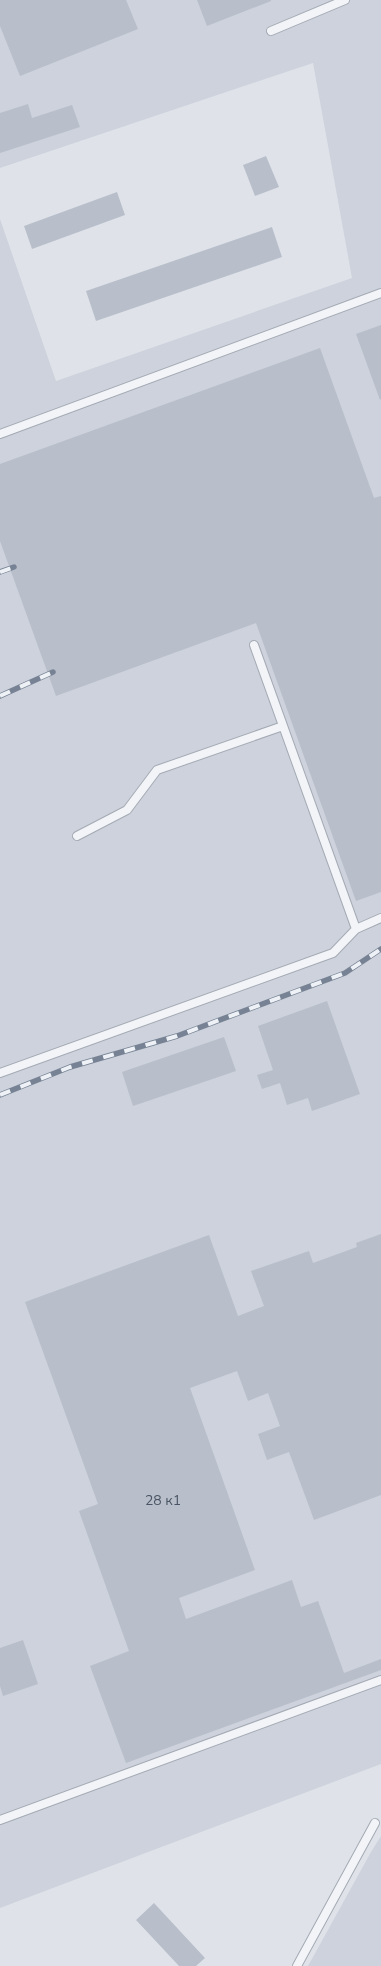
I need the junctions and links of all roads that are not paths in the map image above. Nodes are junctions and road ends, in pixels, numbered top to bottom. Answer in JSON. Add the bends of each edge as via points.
{"nodes":[{"id":1,"x":345,"y":0,"type":"edge"},
{"id":2,"x":272,"y":31,"type":"dead end"},
{"id":3,"x":381,"y":293,"type":"edge"},
{"id":4,"x":0,"y":434,"type":"edge"},
{"id":5,"x":254,"y":645,"type":"dead end"},
{"id":6,"x":283,"y":726,"type":"junction"},
{"id":7,"x":77,"y":836,"type":"dead end"},
{"id":8,"x":381,"y":918,"type":"edge"},
{"id":9,"x":356,"y":929,"type":"junction"},
{"id":10,"x":0,"y":1073,"type":"edge"},
{"id":11,"x":381,"y":1680,"type":"edge"},
{"id":12,"x":0,"y":1820,"type":"edge"},
{"id":13,"x":375,"y":1823,"type":"dead end"},
{"id":14,"x":297,"y":1966,"type":"edge"}],
"edges":[{"from":1,"to":2,"type":"lane"},
{"from":3,"to":4,"type":"lane"},
{"from":5,"to":6,"type":"lane"},
{"from":6,"to":7,"type":"lane","via":[[158,770],[126,810]]},
{"from":6,"to":9,"type":"lane"},
{"from":8,"to":9,"type":"lane"},
{"from":9,"to":10,"type":"lane","via":[[333,953]]},
{"from":11,"to":12,"type":"lane"},
{"from":13,"to":14,"type":"lane"}]}
